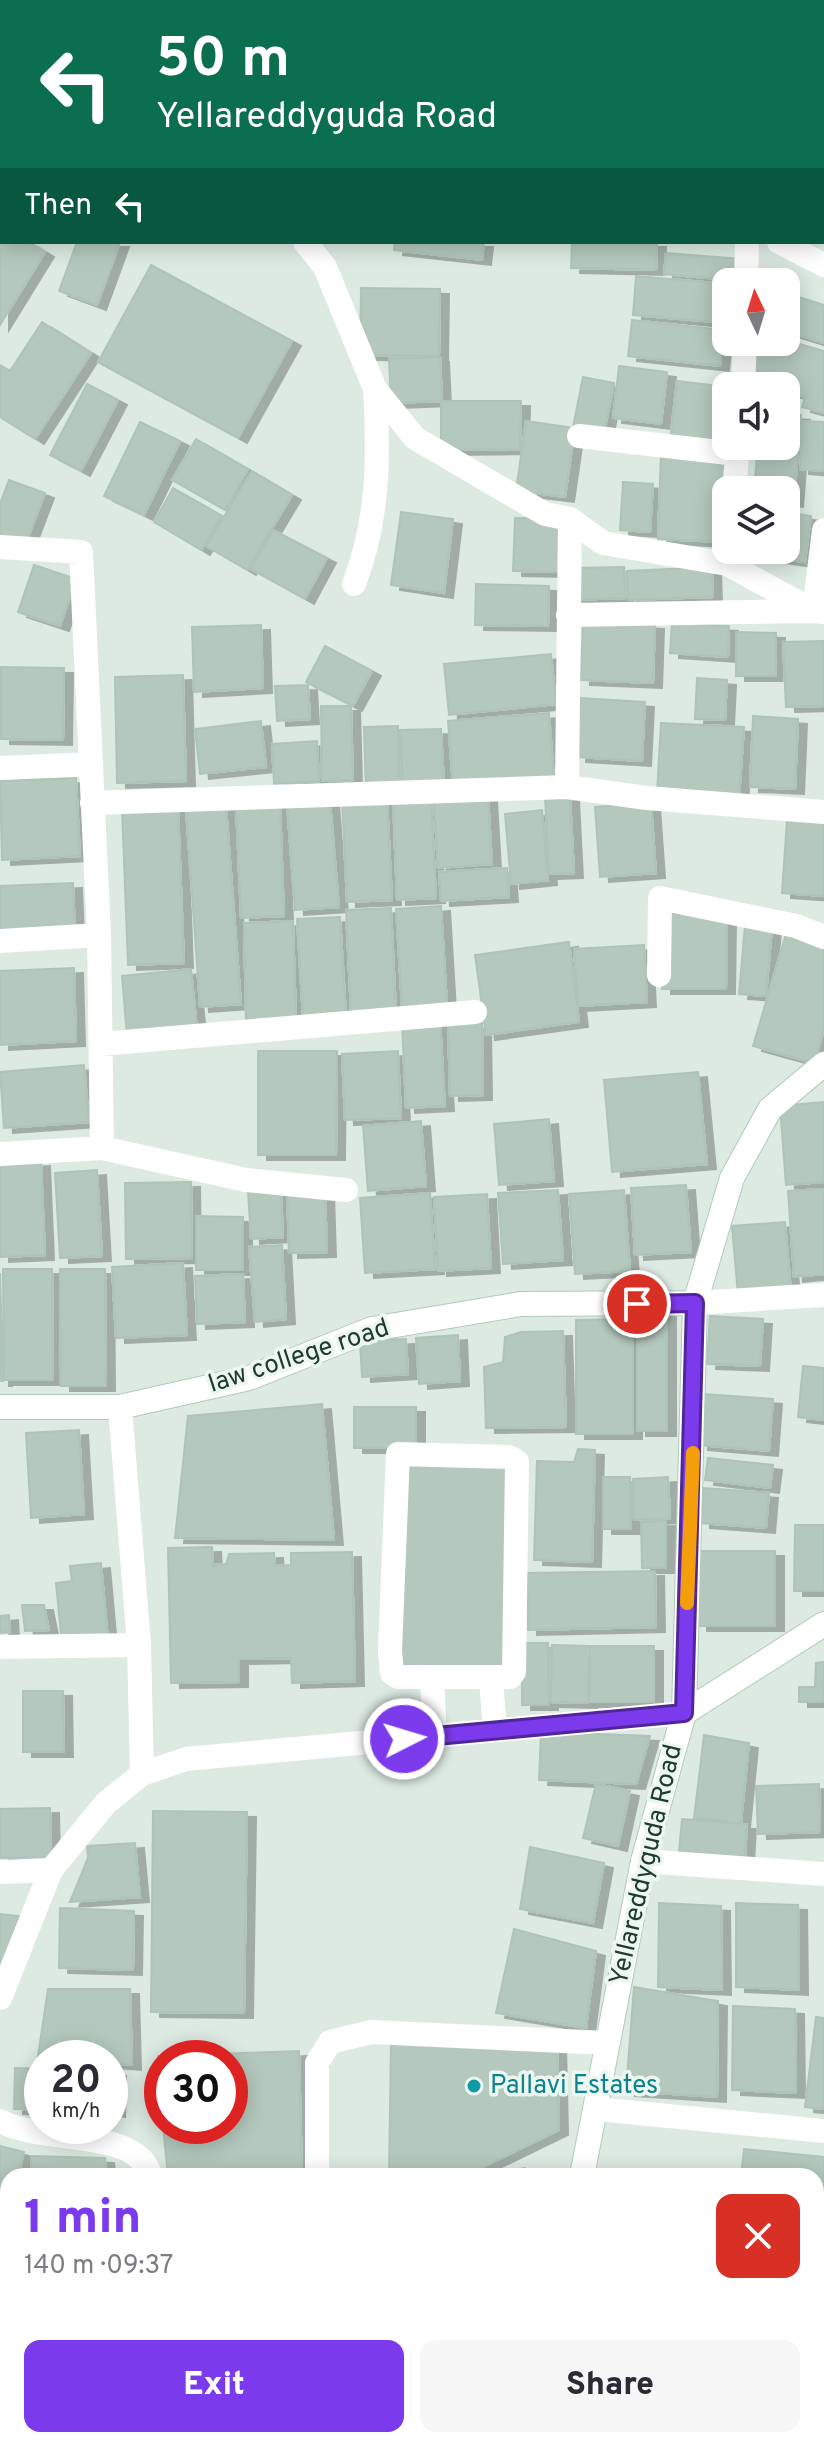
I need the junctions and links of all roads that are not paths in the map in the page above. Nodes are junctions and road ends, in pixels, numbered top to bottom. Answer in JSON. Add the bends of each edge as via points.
{"nodes":[{"id":1,"x":307,"y":244,"type":"edge"},
{"id":2,"x":330,"y":244,"type":"edge"},
{"id":3,"x":747,"y":244,"type":"edge"},
{"id":4,"x":783,"y":244,"type":"edge"},
{"id":5,"x":824,"y":265,"type":"edge"},
{"id":6,"x":325,"y":267,"type":"junction"},
{"id":7,"x":746,"y":268,"type":"edge"},
{"id":8,"x":375,"y":389,"type":"junction"},
{"id":9,"x":579,"y":436,"type":"dead end"},
{"id":10,"x":712,"y":448,"type":"edge"},
{"id":11,"x":570,"y":519,"type":"junction"},
{"id":12,"x":824,"y":530,"type":"edge"},
{"id":13,"x":0,"y":547,"type":"edge"},
{"id":14,"x":712,"y":555,"type":"edge"},
{"id":15,"x":740,"y":564,"type":"edge"},
{"id":16,"x":354,"y":584,"type":"dead end"},
{"id":17,"x":819,"y":612,"type":"edge"},
{"id":18,"x":568,"y":615,"type":"junction"},
{"id":19,"x":91,"y":764,"type":"junction"},
{"id":20,"x":0,"y":768,"type":"edge"},
{"id":21,"x":567,"y":787,"type":"junction"},
{"id":22,"x":92,"y":803,"type":"junction"},
{"id":23,"x":824,"y":812,"type":"edge"},
{"id":24,"x":99,"y":935,"type":"junction"},
{"id":25,"x":824,"y":937,"type":"edge"},
{"id":26,"x":0,"y":941,"type":"edge"},
{"id":27,"x":659,"y":975,"type":"dead end"},
{"id":28,"x":475,"y":1012,"type":"dead end"},
{"id":29,"x":101,"y":1044,"type":"junction"},
{"id":30,"x":824,"y":1064,"type":"edge"},
{"id":31,"x":102,"y":1148,"type":"junction"},
{"id":32,"x":0,"y":1154,"type":"edge"},
{"id":33,"x":346,"y":1190,"type":"dead end"},
{"id":34,"x":824,"y":1295,"type":"edge"},
{"id":35,"x":695,"y":1303,"type":"junction"},
{"id":36,"x":0,"y":1407,"type":"edge"},
{"id":37,"x":120,"y":1407,"type":"junction"},
{"id":38,"x":824,"y":1624,"type":"edge"},
{"id":39,"x":139,"y":1645,"type":"junction"},
{"id":40,"x":0,"y":1647,"type":"edge"},
{"id":41,"x":432,"y":1678,"type":"junction"},
{"id":42,"x":491,"y":1679,"type":"junction"},
{"id":43,"x":684,"y":1713,"type":"junction"},
{"id":44,"x":495,"y":1730,"type":"junction"},
{"id":45,"x":435,"y":1736,"type":"junction"},
{"id":46,"x":142,"y":1774,"type":"junction"},
{"id":47,"x":643,"y":1861,"type":"junction"},
{"id":48,"x":51,"y":1870,"type":"junction"},
{"id":49,"x":0,"y":1872,"type":"edge"},
{"id":50,"x":824,"y":1874,"type":"edge"},
{"id":51,"x":0,"y":1998,"type":"edge"},
{"id":52,"x":607,"y":2043,"type":"junction"},
{"id":53,"x":596,"y":2109,"type":"junction"},
{"id":54,"x":0,"y":2121,"type":"edge"},
{"id":55,"x":824,"y":2131,"type":"edge"},
{"id":56,"x":147,"y":2168,"type":"edge"},
{"id":57,"x":317,"y":2168,"type":"edge"},
{"id":58,"x":584,"y":2168,"type":"edge"},
{"id":59,"x":394,"y":2448,"type":"edge"},
{"id":60,"x":504,"y":2448,"type":"edge"}],
"edges":[{"from":1,"to":6,"type":"street"},
{"from":2,"to":6,"type":"street"},
{"from":3,"to":7,"type":"street"},
{"from":4,"to":5,"type":"street"},
{"from":6,"to":8,"type":"street"},
{"from":8,"to":11,"type":"street","via":[[415,438],[545,514]]},
{"from":8,"to":16,"type":"street","via":[[375,514]]},
{"from":9,"to":10,"type":"street"},
{"from":11,"to":14,"type":"street","via":[[603,543]]},
{"from":11,"to":18,"type":"street"},
{"from":12,"to":17,"type":"street"},
{"from":13,"to":19,"type":"street","via":[[81,552]]},
{"from":15,"to":17,"type":"street"},
{"from":17,"to":18,"type":"street"},
{"from":18,"to":21,"type":"street"},
{"from":19,"to":20,"type":"street"},
{"from":19,"to":22,"type":"street"},
{"from":21,"to":22,"type":"street"},
{"from":21,"to":23,"type":"street"},
{"from":22,"to":24,"type":"street"},
{"from":24,"to":26,"type":"street"},
{"from":24,"to":29,"type":"street"},
{"from":25,"to":27,"type":"street","via":[[796,926],[660,898]]},
{"from":28,"to":29,"type":"street"},
{"from":29,"to":31,"type":"street"},
{"from":30,"to":35,"type":"street","name":"Yellareddyguda Road","via":[[770,1109],[732,1178]]},
{"from":31,"to":32,"type":"street"},
{"from":31,"to":33,"type":"street","via":[[246,1180]]},
{"from":34,"to":35,"type":"street","name":"law college road"},
{"from":35,"to":37,"type":"street","name":"law college road","via":[[521,1304],[372,1329],[249,1378]]},
{"from":35,"to":43,"type":"street","name":"Yellareddyguda Road"},
{"from":36,"to":37,"type":"street","name":"law college road"},
{"from":37,"to":39,"type":"street"},
{"from":38,"to":43,"type":"street"},
{"from":39,"to":40,"type":"street"},
{"from":39,"to":46,"type":"street"},
{"from":41,"to":42,"type":"street"},
{"from":41,"to":42,"type":"street","via":[[398,1677],[391,1670],[397,1458],[402,1453],[509,1457],[517,1462],[514,1672],[506,1679]]},
{"from":41,"to":45,"type":"street"},
{"from":42,"to":44,"type":"street"},
{"from":43,"to":44,"type":"street"},
{"from":43,"to":47,"type":"street","name":"Yellareddyguda Road"},
{"from":44,"to":45,"type":"street"},
{"from":45,"to":46,"type":"street","via":[[186,1759]]},
{"from":46,"to":48,"type":"street","via":[[106,1803]]},
{"from":47,"to":50,"type":"street"},
{"from":47,"to":52,"type":"street","name":"Yellareddyguda Road"},
{"from":48,"to":49,"type":"street"},
{"from":48,"to":51,"type":"street"},
{"from":52,"to":53,"type":"street","name":"Yellareddyguda Road"},
{"from":52,"to":57,"type":"street","via":[[371,2032],[330,2042],[317,2063]]},
{"from":53,"to":55,"type":"street"},
{"from":53,"to":58,"type":"street","name":"Yellareddyguda Road"},
{"from":54,"to":56,"type":"street","via":[[45,2136],[126,2145]]},
{"from":59,"to":60,"type":"street"}]}
